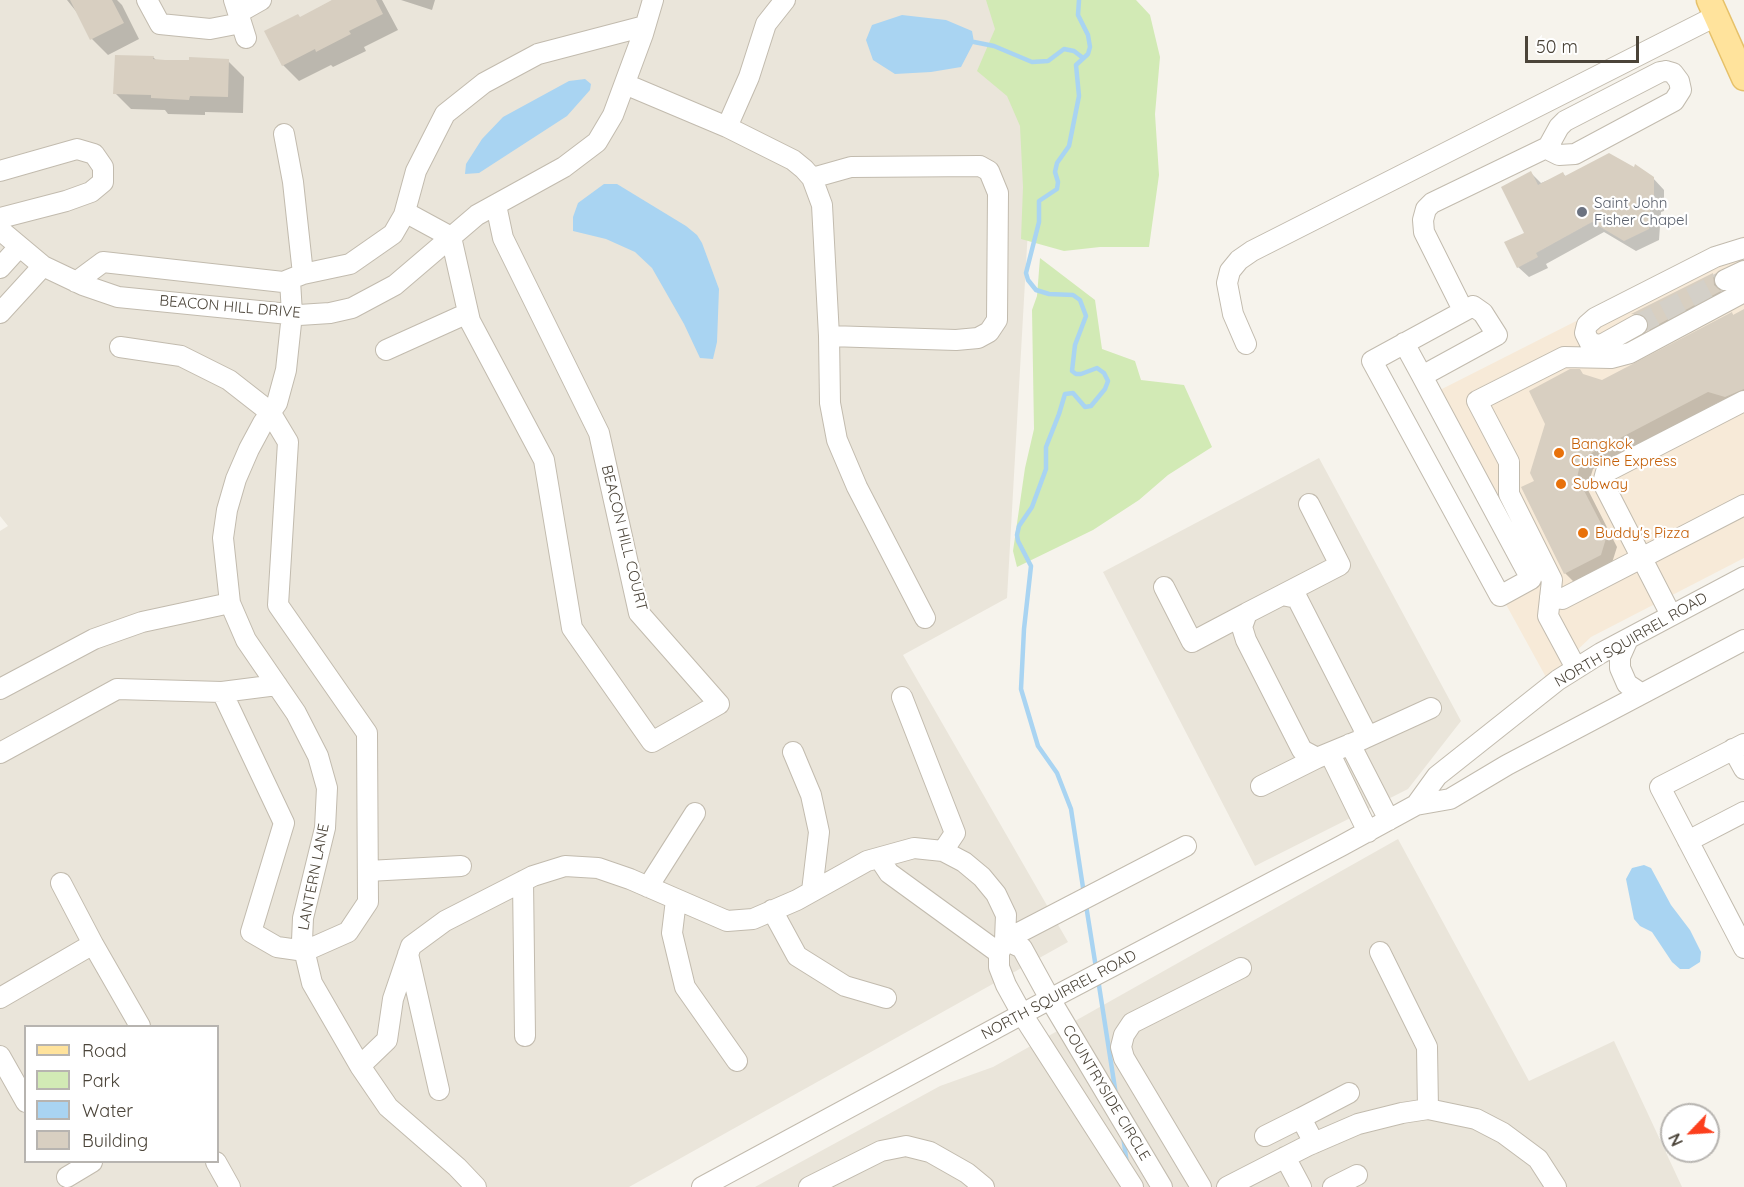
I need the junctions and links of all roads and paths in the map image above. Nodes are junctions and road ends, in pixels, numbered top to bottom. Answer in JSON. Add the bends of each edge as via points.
{"nodes":[{"id":1,"x":147,"y":0,"type":"edge"},
{"id":2,"x":261,"y":0,"type":"edge"},
{"id":3,"x":652,"y":0,"type":"edge"},
{"id":4,"x":785,"y":0,"type":"edge"},
{"id":5,"x":1713,"y":8,"type":"edge"},
{"id":6,"x":240,"y":18,"type":"edge"},
{"id":7,"x":645,"y":26,"type":"junction"},
{"id":8,"x":1744,"y":78,"type":"edge"},
{"id":9,"x":625,"y":84,"type":"junction"},
{"id":10,"x":727,"y":127,"type":"junction"},
{"id":11,"x":284,"y":134,"type":"dead end"},
{"id":12,"x":1548,"y":147,"type":"junction"},
{"id":13,"x":0,"y":171,"type":"edge"},
{"id":14,"x":812,"y":178,"type":"junction"},
{"id":15,"x":496,"y":205,"type":"junction"},
{"id":16,"x":405,"y":212,"type":"junction"},
{"id":17,"x":0,"y":218,"type":"edge"},
{"id":18,"x":0,"y":230,"type":"edge"},
{"id":19,"x":451,"y":237,"type":"junction"},
{"id":20,"x":19,"y":247,"type":"junction"},
{"id":21,"x":1743,"y":251,"type":"edge"},
{"id":22,"x":43,"y":266,"type":"junction"},
{"id":23,"x":0,"y":268,"type":"edge"},
{"id":24,"x":1744,"y":271,"type":"edge"},
{"id":25,"x":296,"y":277,"type":"junction"},
{"id":26,"x":1725,"y":280,"type":"tunnel mouth"},
{"id":27,"x":76,"y":282,"type":"junction"},
{"id":28,"x":1744,"y":292,"type":"edge"},
{"id":29,"x":1463,"y":310,"type":"junction"},
{"id":30,"x":0,"y":313,"type":"edge"},
{"id":31,"x":468,"y":313,"type":"junction"},
{"id":32,"x":292,"y":314,"type":"junction"},
{"id":33,"x":1637,"y":325,"type":"tunnel mouth"},
{"id":34,"x":829,"y":336,"type":"junction"},
{"id":35,"x":1404,"y":343,"type":"junction"},
{"id":36,"x":1246,"y":344,"type":"dead end"},
{"id":37,"x":120,"y":347,"type":"dead end"},
{"id":38,"x":386,"y":350,"type":"dead end"},
{"id":39,"x":1422,"y":376,"type":"junction"},
{"id":40,"x":1744,"y":400,"type":"edge"},
{"id":41,"x":270,"y":412,"type":"junction"},
{"id":42,"x":1309,"y":504,"type":"dead end"},
{"id":43,"x":1744,"y":505,"type":"edge"},
{"id":44,"x":1642,"y":558,"type":"junction"},
{"id":45,"x":1744,"y":577,"type":"edge"},
{"id":46,"x":1164,"y":586,"type":"dead end"},
{"id":47,"x":1282,"y":595,"type":"junction"},
{"id":48,"x":1550,"y":597,"type":"junction"},
{"id":49,"x":230,"y":603,"type":"junction"},
{"id":50,"x":1247,"y":613,"type":"junction"},
{"id":51,"x":1671,"y":615,"type":"junction"},
{"id":52,"x":925,"y":618,"type":"dead end"},
{"id":53,"x":1628,"y":639,"type":"junction"},
{"id":54,"x":1744,"y":639,"type":"edge"},
{"id":55,"x":1576,"y":668,"type":"junction"},
{"id":56,"x":277,"y":686,"type":"junction"},
{"id":57,"x":0,"y":689,"type":"edge"},
{"id":58,"x":222,"y":692,"type":"junction"},
{"id":59,"x":1642,"y":694,"type":"junction"},
{"id":60,"x":902,"y":697,"type":"dead end"},
{"id":61,"x":1431,"y":708,"type":"dead end"},
{"id":62,"x":1357,"y":742,"type":"junction"},
{"id":63,"x":1481,"y":743,"type":"junction"},
{"id":64,"x":1739,"y":746,"type":"edge"},
{"id":65,"x":793,"y":752,"type":"dead end"},
{"id":66,"x":0,"y":753,"type":"edge"},
{"id":67,"x":1323,"y":756,"type":"junction"},
{"id":68,"x":1744,"y":769,"type":"edge"},
{"id":69,"x":1492,"y":774,"type":"junction"},
{"id":70,"x":1261,"y":786,"type":"dead end"},
{"id":71,"x":1416,"y":805,"type":"junction"},
{"id":72,"x":1744,"y":812,"type":"edge"},
{"id":73,"x":695,"y":813,"type":"dead end"},
{"id":74,"x":1389,"y":820,"type":"junction"},
{"id":75,"x":1368,"y":832,"type":"junction"},
{"id":76,"x":1688,"y":841,"type":"junction"},
{"id":77,"x":1186,"y":846,"type":"dead end"},
{"id":78,"x":943,"y":851,"type":"junction"},
{"id":79,"x":879,"y":858,"type":"junction"},
{"id":80,"x":461,"y":866,"type":"dead end"},
{"id":81,"x":368,"y":871,"type":"junction"},
{"id":82,"x":523,"y":881,"type":"junction"},
{"id":83,"x":61,"y":883,"type":"dead end"},
{"id":84,"x":648,"y":887,"type":"junction"},
{"id":85,"x":812,"y":891,"type":"junction"},
{"id":86,"x":676,"y":900,"type":"junction"},
{"id":87,"x":772,"y":910,"type":"junction"},
{"id":88,"x":93,"y":944,"type":"junction"},
{"id":89,"x":1002,"y":946,"type":"junction"},
{"id":90,"x":1744,"y":948,"type":"edge"},
{"id":91,"x":305,"y":951,"type":"junction"},
{"id":92,"x":1380,"y":952,"type":"dead end"},
{"id":93,"x":408,"y":954,"type":"junction"},
{"id":94,"x":1241,"y":968,"type":"dead end"},
{"id":95,"x":0,"y":998,"type":"edge"},
{"id":96,"x":886,"y":998,"type":"dead end"},
{"id":97,"x":1050,"y":999,"type":"junction"},
{"id":98,"x":1022,"y":1014,"type":"junction"},
{"id":99,"x":139,"y":1025,"type":"edge"},
{"id":100,"x":525,"y":1036,"type":"dead end"},
{"id":101,"x":0,"y":1056,"type":"edge"},
{"id":102,"x":737,"y":1061,"type":"dead end"},
{"id":103,"x":360,"y":1066,"type":"junction"},
{"id":104,"x":439,"y":1090,"type":"dead end"},
{"id":105,"x":1349,"y":1093,"type":"dead end"},
{"id":106,"x":24,"y":1098,"type":"edge"},
{"id":107,"x":1428,"y":1109,"type":"junction"},
{"id":108,"x":1301,"y":1118,"type":"junction"},
{"id":109,"x":1265,"y":1136,"type":"dead end"},
{"id":110,"x":1314,"y":1143,"type":"junction"},
{"id":111,"x":1285,"y":1157,"type":"junction"},
{"id":112,"x":88,"y":1163,"type":"edge"},
{"id":113,"x":217,"y":1163,"type":"edge"},
{"id":114,"x":66,"y":1175,"type":"edge"},
{"id":115,"x":1357,"y":1175,"type":"dead end"},
{"id":116,"x":230,"y":1187,"type":"edge"},
{"id":117,"x":476,"y":1187,"type":"edge"},
{"id":118,"x":702,"y":1187,"type":"edge"},
{"id":119,"x":808,"y":1187,"type":"edge"},
{"id":120,"x":984,"y":1187,"type":"edge"},
{"id":121,"x":1133,"y":1187,"type":"edge"},
{"id":122,"x":1162,"y":1187,"type":"edge"},
{"id":123,"x":1202,"y":1187,"type":"edge"},
{"id":124,"x":1227,"y":1187,"type":"edge"},
{"id":125,"x":1301,"y":1187,"type":"edge"},
{"id":126,"x":1333,"y":1187,"type":"edge"},
{"id":127,"x":1556,"y":1187,"type":"edge"}],
"edges":[{"from":1,"to":6,"type":"street","via":[[160,24],[210,29]]},
{"from":2,"to":6,"type":"street"},
{"from":3,"to":7,"type":"street","name":"BEACON HILL DRIVE"},
{"from":4,"to":10,"type":"street","via":[[766,24]]},
{"from":5,"to":8,"type":"main road"},
{"from":5,"to":36,"type":"street","via":[[1239,260],[1230,271],[1227,284],[1233,314]]},
{"from":7,"to":9,"type":"street","name":"BEACON HILL DRIVE"},
{"from":7,"to":16,"type":"street","via":[[538,54],[476,89],[445,114],[416,171]]},
{"from":9,"to":10,"type":"street"},
{"from":9,"to":15,"type":"street","name":"BEACON HILL DRIVE","via":[[597,142],[564,167]]},
{"from":10,"to":14,"type":"street","via":[[793,160]]},
{"from":11,"to":25,"type":"street","name":"LANTERN LANE","via":[[293,182]]},
{"from":12,"to":12,"type":"street","via":[[1559,155],[1575,154],[1674,101],[1681,90],[1679,81],[1673,73],[1660,72],[1566,121]]},
{"from":12,"to":29,"type":"street","via":[[1426,209],[1424,232]]},
{"from":13,"to":17,"type":"street","via":[[77,149],[94,154],[103,166],[103,182],[91,192]]},
{"from":14,"to":34,"type":"street","via":[[822,205]]},
{"from":14,"to":34,"type":"street","via":[[851,167],[980,166],[989,171],[998,194],[997,320],[989,332],[978,338],[956,340]]},
{"from":15,"to":19,"type":"street","name":"BEACON HILL DRIVE"},
{"from":15,"to":31,"type":"street","name":"BEACON HILL COURT","via":[[503,238],[599,433],[639,613],[719,704],[652,742],[572,628],[544,460]]},
{"from":16,"to":19,"type":"street"},
{"from":16,"to":25,"type":"street","via":[[393,234],[350,264]]},
{"from":18,"to":20,"type":"street","name":"BEACON HILL DRIVE"},
{"from":19,"to":31,"type":"street","name":"BEACON HILL COURT"},
{"from":19,"to":32,"type":"street","name":"BEACON HILL DRIVE","via":[[395,285],[352,308]]},
{"from":20,"to":22,"type":"street","name":"BEACON HILL DRIVE"},
{"from":20,"to":23,"type":"street"},
{"from":21,"to":33,"type":"street","via":[[1715,257],[1595,318],[1585,333],[1590,343],[1601,345]]},
{"from":22,"to":27,"type":"street","name":"BEACON HILL DRIVE"},
{"from":22,"to":30,"type":"street"},
{"from":24,"to":26,"type":"street"},
{"from":25,"to":27,"type":"street","via":[[283,282],[104,262]]},
{"from":25,"to":32,"type":"street","name":"LANTERN LANE"},
{"from":27,"to":32,"type":"street","name":"BEACON HILL DRIVE","via":[[118,297]]},
{"from":28,"to":48,"type":"street","via":[[1630,353],[1611,358],[1564,357],[1477,401],[1509,462],[1509,495],[1552,580]]},
{"from":29,"to":35,"type":"street"},
{"from":29,"to":39,"type":"street","via":[[1473,306],[1480,309],[1497,335]]},
{"from":31,"to":38,"type":"street"},
{"from":32,"to":41,"type":"street","name":"LANTERN LANE","via":[[286,370],[277,403]]},
{"from":34,"to":52,"type":"street","via":[[830,403],[837,440]]},
{"from":35,"to":39,"type":"street"},
{"from":35,"to":39,"type":"street","via":[[1372,361],[1500,596],[1531,579]]},
{"from":37,"to":41,"type":"street","via":[[181,356],[229,380]]},
{"from":40,"to":44,"type":"street","via":[[1606,472],[1603,483]]},
{"from":41,"to":49,"type":"street","name":"LANTERN LANE","via":[[249,449],[227,510],[223,538]]},
{"from":41,"to":81,"type":"street","via":[[288,442],[278,605],[367,733]]},
{"from":42,"to":47,"type":"street","via":[[1340,565]]},
{"from":43,"to":44,"type":"street"},
{"from":44,"to":48,"type":"street","via":[[1562,599]]},
{"from":44,"to":51,"type":"street"},
{"from":45,"to":51,"type":"street","name":"NORTH SQUIRREL ROAD"},
{"from":46,"to":50,"type":"street","via":[[1192,642]]},
{"from":47,"to":50,"type":"street"},
{"from":47,"to":62,"type":"street","via":[[1297,598],[1364,729]]},
{"from":48,"to":55,"type":"street","via":[[1548,616]]},
{"from":49,"to":56,"type":"street","name":"LANTERN LANE","via":[[246,640]]},
{"from":49,"to":57,"type":"street","via":[[142,622],[94,639]]},
{"from":50,"to":67,"type":"street","via":[[1242,627],[1246,640],[1302,750]]},
{"from":51,"to":53,"type":"street","name":"NORTH SQUIRREL ROAD"},
{"from":53,"to":55,"type":"street","name":"NORTH SQUIRREL ROAD"},
{"from":53,"to":59,"type":"street","via":[[1620,668],[1627,684]]},
{"from":54,"to":59,"type":"street","name":"NORTH SQUIRREL ROAD"},
{"from":55,"to":63,"type":"street","name":"NORTH SQUIRREL ROAD"},
{"from":56,"to":58,"type":"street"},
{"from":56,"to":91,"type":"street","name":"LANTERN LANE","via":[[296,712],[318,756],[327,788],[325,828],[303,918]]},
{"from":58,"to":66,"type":"street","via":[[117,689]]},
{"from":58,"to":91,"type":"street","via":[[284,823],[251,932],[277,947]]},
{"from":59,"to":69,"type":"street","name":"NORTH SQUIRREL ROAD"},
{"from":60,"to":78,"type":"street","via":[[955,833]]},
{"from":61,"to":62,"type":"street"},
{"from":62,"to":67,"type":"street"},
{"from":62,"to":74,"type":"street"},
{"from":63,"to":69,"type":"street","via":[[1479,761]]},
{"from":63,"to":71,"type":"street","name":"NORTH SQUIRREL ROAD","via":[[1437,776]]},
{"from":64,"to":68,"type":"street"},
{"from":64,"to":76,"type":"street","via":[[1660,787]]},
{"from":65,"to":85,"type":"street","via":[[811,795],[819,832]]},
{"from":67,"to":70,"type":"street"},
{"from":67,"to":75,"type":"street"},
{"from":69,"to":71,"type":"street","name":"NORTH SQUIRREL ROAD","via":[[1450,799]]},
{"from":71,"to":74,"type":"street","name":"NORTH SQUIRREL ROAD"},
{"from":72,"to":76,"type":"street"},
{"from":73,"to":84,"type":"street"},
{"from":74,"to":75,"type":"street","name":"NORTH SQUIRREL ROAD"},
{"from":75,"to":97,"type":"street","name":"NORTH SQUIRREL ROAD"},
{"from":76,"to":90,"type":"street"},
{"from":77,"to":89,"type":"street"},
{"from":78,"to":79,"type":"street","via":[[914,848]]},
{"from":78,"to":89,"type":"street","name":"COUNTRYSIDE CIRCLE","via":[[964,862],[996,894],[1006,915]]},
{"from":79,"to":85,"type":"street"},
{"from":79,"to":89,"type":"street","name":"COUNTRYSIDE CIRCLE","via":[[889,873]]},
{"from":80,"to":81,"type":"street"},
{"from":81,"to":91,"type":"street","via":[[368,902],[348,932]]},
{"from":82,"to":84,"type":"street","via":[[565,866],[598,868]]},
{"from":82,"to":93,"type":"street","via":[[445,921],[411,946]]},
{"from":82,"to":100,"type":"street"},
{"from":83,"to":88,"type":"street"},
{"from":84,"to":86,"type":"street"},
{"from":85,"to":87,"type":"street"},
{"from":86,"to":87,"type":"street","via":[[727,921],[753,919]]},
{"from":86,"to":102,"type":"street","via":[[672,933],[685,987]]},
{"from":87,"to":96,"type":"street","via":[[797,956],[845,986]]},
{"from":88,"to":95,"type":"street"},
{"from":88,"to":99,"type":"street"},
{"from":89,"to":97,"type":"street","name":"COUNTRYSIDE CIRCLE","via":[[1022,948]]},
{"from":89,"to":98,"type":"street","name":"COUNTRYSIDE CIRCLE","via":[[999,967]]},
{"from":91,"to":103,"type":"street","name":"LANTERN LANE","via":[[312,983]]},
{"from":92,"to":107,"type":"street","via":[[1427,1047]]},
{"from":93,"to":103,"type":"street","via":[[393,999],[387,1040]]},
{"from":93,"to":104,"type":"street"},
{"from":94,"to":123,"type":"street","via":[[1132,1023],[1121,1047]]},
{"from":97,"to":98,"type":"street","name":"NORTH SQUIRREL ROAD"},
{"from":97,"to":122,"type":"street","name":"COUNTRYSIDE CIRCLE"},
{"from":98,"to":118,"type":"street","name":"NORTH SQUIRREL ROAD"},
{"from":98,"to":121,"type":"street","name":"COUNTRYSIDE CIRCLE"},
{"from":101,"to":106,"type":"street"},
{"from":103,"to":117,"type":"street","name":"LANTERN LANE","via":[[388,1107]]},
{"from":105,"to":108,"type":"street"},
{"from":107,"to":110,"type":"street","via":[[1358,1124]]},
{"from":107,"to":127,"type":"street","via":[[1476,1119],[1503,1133],[1538,1159]]},
{"from":108,"to":109,"type":"street"},
{"from":108,"to":110,"type":"street"},
{"from":110,"to":111,"type":"street"},
{"from":111,"to":124,"type":"street"},
{"from":111,"to":125,"type":"street"},
{"from":112,"to":114,"type":"street"},
{"from":113,"to":116,"type":"street"},
{"from":115,"to":126,"type":"street"},
{"from":119,"to":120,"type":"street","via":[[881,1151],[906,1146],[930,1152],[968,1173]]}]}
